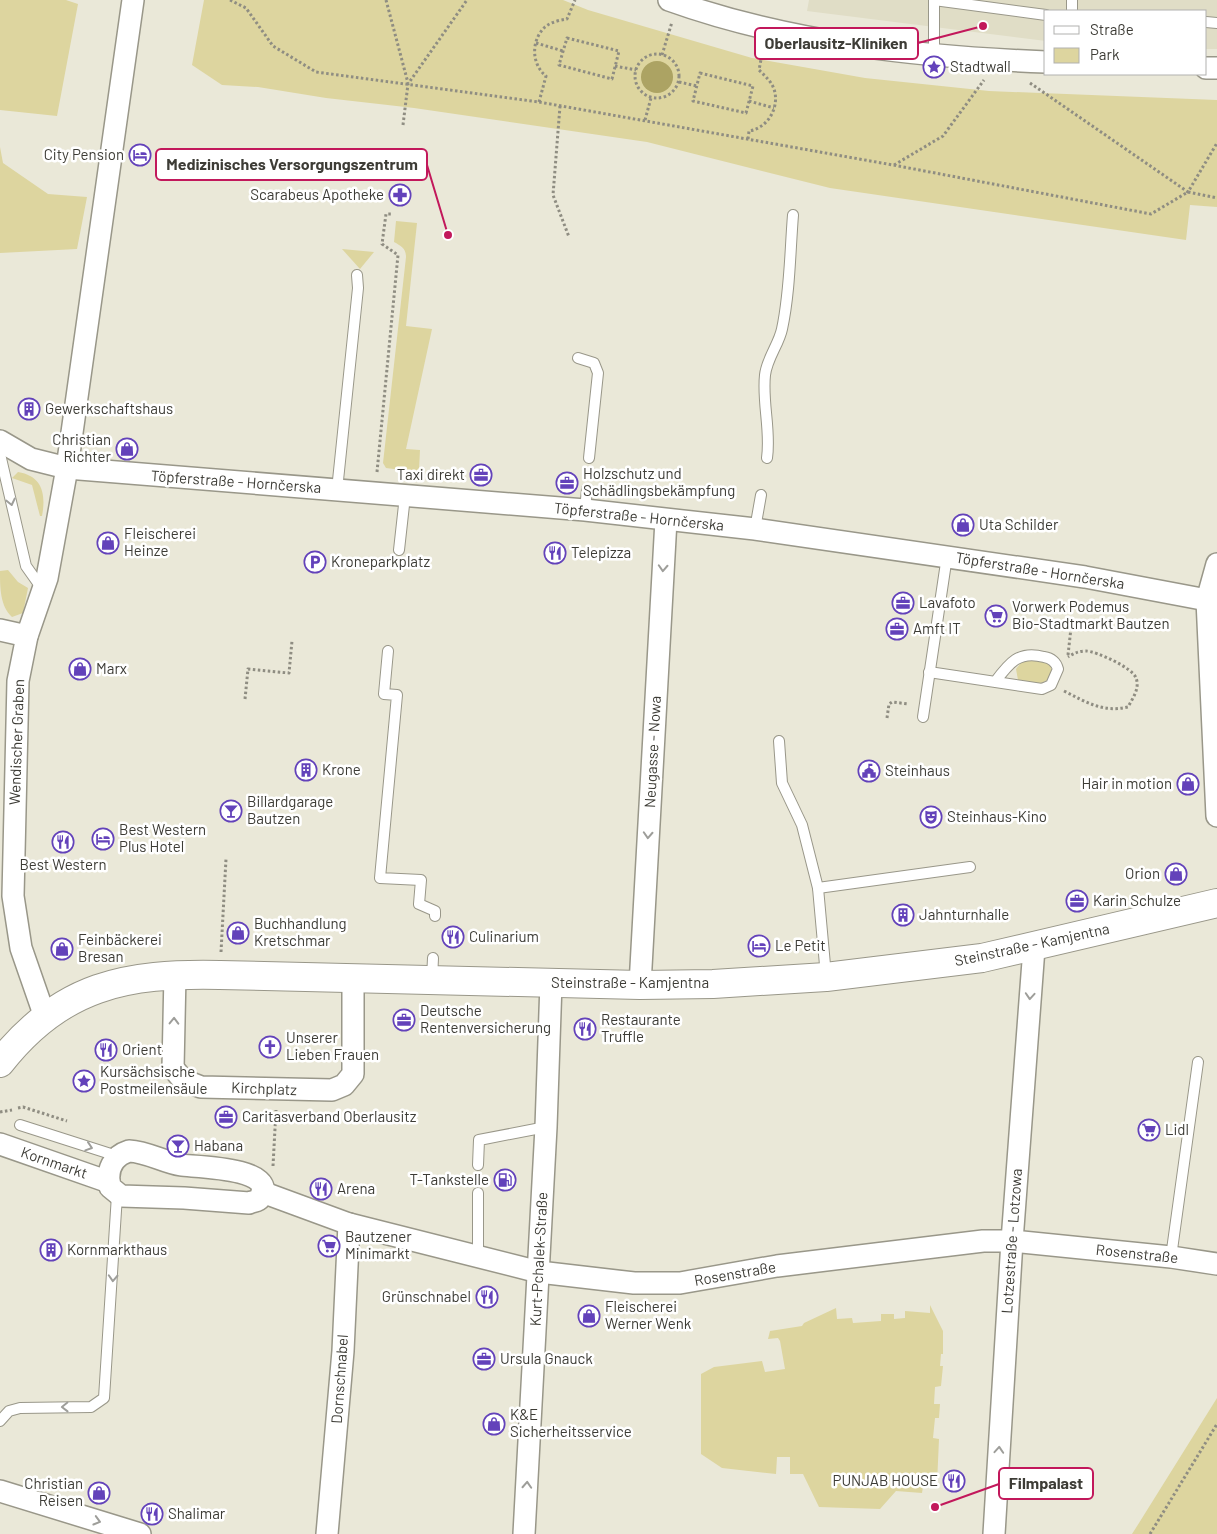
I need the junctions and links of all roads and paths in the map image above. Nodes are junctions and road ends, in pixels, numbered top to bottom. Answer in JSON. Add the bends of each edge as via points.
{"nodes":[{"id":1,"x":133,"y":0,"type":"edge"},
{"id":2,"x":230,"y":0,"type":"edge"},
{"id":3,"x":386,"y":0,"type":"edge"},
{"id":4,"x":467,"y":0,"type":"edge"},
{"id":5,"x":575,"y":0,"type":"edge"},
{"id":6,"x":934,"y":0,"type":"edge"},
{"id":7,"x":674,"y":2,"type":"edge"},
{"id":8,"x":1044,"y":15,"type":"edge"},
{"id":9,"x":536,"y":44,"type":"junction"},
{"id":10,"x":563,"y":51,"type":"junction"},
{"id":11,"x":662,"y":55,"type":"junction"},
{"id":12,"x":934,"y":55,"type":"junction"},
{"id":13,"x":998,"y":60,"type":"junction"},
{"id":14,"x":1044,"y":62,"type":"edge"},
{"id":15,"x":615,"y":66,"type":"junction"},
{"id":16,"x":636,"y":70,"type":"junction"},
{"id":17,"x":759,"y":70,"type":"dead end"},
{"id":18,"x":679,"y":82,"type":"junction"},
{"id":19,"x":1029,"y":82,"type":"dead end"},
{"id":20,"x":408,"y":84,"type":"junction"},
{"id":21,"x":697,"y":86,"type":"junction"},
{"id":22,"x":651,"y":98,"type":"junction"},
{"id":23,"x":539,"y":102,"type":"junction"},
{"id":24,"x":749,"y":102,"type":"junction"},
{"id":25,"x":560,"y":106,"type":"junction"},
{"id":26,"x":774,"y":108,"type":"junction"},
{"id":27,"x":645,"y":120,"type":"junction"},
{"id":28,"x":403,"y":125,"type":"dead end"},
{"id":29,"x":748,"y":139,"type":"junction"},
{"id":30,"x":1217,"y":143,"type":"edge"},
{"id":31,"x":894,"y":165,"type":"junction"},
{"id":32,"x":1188,"y":192,"type":"junction"},
{"id":33,"x":1217,"y":198,"type":"edge"},
{"id":34,"x":392,"y":214,"type":"dead end"},
{"id":35,"x":793,"y":214,"type":"dead end"},
{"id":36,"x":569,"y":237,"type":"dead end"},
{"id":37,"x":357,"y":275,"type":"dead end"},
{"id":38,"x":578,"y":358,"type":"dead end"},
{"id":39,"x":0,"y":441,"type":"edge"},
{"id":40,"x":0,"y":454,"type":"edge"},
{"id":41,"x":589,"y":458,"type":"dead end"},
{"id":42,"x":767,"y":458,"type":"dead end"},
{"id":43,"x":67,"y":468,"type":"junction"},
{"id":44,"x":337,"y":490,"type":"junction"},
{"id":45,"x":375,"y":493,"type":"junction"},
{"id":46,"x":761,"y":495,"type":"dead end"},
{"id":47,"x":405,"y":496,"type":"junction"},
{"id":48,"x":666,"y":520,"type":"junction"},
{"id":49,"x":755,"y":529,"type":"junction"},
{"id":50,"x":399,"y":550,"type":"dead end"},
{"id":51,"x":947,"y":556,"type":"junction"},
{"id":52,"x":1217,"y":564,"type":"edge"},
{"id":53,"x":44,"y":591,"type":"junction"},
{"id":54,"x":1212,"y":605,"type":"edge"},
{"id":55,"x":1069,"y":628,"type":"dead end"},
{"id":56,"x":0,"y":630,"type":"edge"},
{"id":57,"x":27,"y":636,"type":"junction"},
{"id":58,"x":292,"y":641,"type":"dead end"},
{"id":59,"x":388,"y":651,"type":"dead end"},
{"id":60,"x":1068,"y":657,"type":"junction"},
{"id":61,"x":1057,"y":664,"type":"junction"},
{"id":62,"x":930,"y":672,"type":"junction"},
{"id":63,"x":995,"y":682,"type":"junction"},
{"id":64,"x":1052,"y":684,"type":"junction"},
{"id":65,"x":245,"y":699,"type":"dead end"},
{"id":66,"x":901,"y":703,"type":"dead end"},
{"id":67,"x":923,"y":717,"type":"dead end"},
{"id":68,"x":887,"y":718,"type":"dead end"},
{"id":69,"x":779,"y":742,"type":"dead end"},
{"id":70,"x":1217,"y":816,"type":"edge"},
{"id":71,"x":226,"y":858,"type":"dead end"},
{"id":72,"x":970,"y":867,"type":"dead end"},
{"id":73,"x":818,"y":888,"type":"junction"},
{"id":74,"x":1217,"y":903,"type":"edge"},
{"id":75,"x":8,"y":914,"type":"edge"},
{"id":76,"x":435,"y":916,"type":"dead end"},
{"id":77,"x":1034,"y":948,"type":"junction"},
{"id":78,"x":175,"y":974,"type":"junction"},
{"id":79,"x":220,"y":975,"type":"junction"},
{"id":80,"x":353,"y":977,"type":"junction"},
{"id":81,"x":826,"y":977,"type":"junction"},
{"id":82,"x":551,"y":983,"type":"junction"},
{"id":83,"x":640,"y":985,"type":"junction"},
{"id":84,"x":45,"y":1017,"type":"junction"},
{"id":85,"x":1198,"y":1062,"type":"dead end"},
{"id":86,"x":0,"y":1063,"type":"edge"},
{"id":87,"x":278,"y":1090,"type":"junction"},
{"id":88,"x":2,"y":1113,"type":"dead end"},
{"id":89,"x":0,"y":1119,"type":"edge"},
{"id":90,"x":20,"y":1125,"type":"dead end"},
{"id":91,"x":546,"y":1127,"type":"junction"},
{"id":92,"x":0,"y":1144,"type":"edge"},
{"id":93,"x":117,"y":1156,"type":"junction"},
{"id":94,"x":478,"y":1165,"type":"dead end"},
{"id":95,"x":113,"y":1188,"type":"junction"},
{"id":96,"x":478,"y":1193,"type":"dead end"},
{"id":97,"x":267,"y":1194,"type":"junction"},
{"id":98,"x":349,"y":1224,"type":"junction"},
{"id":99,"x":1012,"y":1241,"type":"junction"},
{"id":100,"x":478,"y":1256,"type":"junction"},
{"id":101,"x":1171,"y":1257,"type":"junction"},
{"id":102,"x":1217,"y":1264,"type":"edge"},
{"id":103,"x":539,"y":1272,"type":"junction"},
{"id":104,"x":0,"y":1421,"type":"edge"},
{"id":105,"x":1217,"y":1424,"type":"edge"},
{"id":106,"x":0,"y":1491,"type":"edge"},
{"id":107,"x":140,"y":1534,"type":"edge"},
{"id":108,"x":327,"y":1534,"type":"edge"},
{"id":109,"x":524,"y":1534,"type":"edge"},
{"id":110,"x":994,"y":1534,"type":"edge"},
{"id":111,"x":1150,"y":1534,"type":"edge"}],
"edges":[{"from":1,"to":43,"type":"street","name":"Wendischer Graben"},
{"from":2,"to":20,"type":"path","via":[[246,8],[273,46],[316,72]]},
{"from":3,"to":20,"type":"path"},
{"from":4,"to":20,"type":"path"},
{"from":5,"to":9,"type":"path","via":[[568,19],[545,27]]},
{"from":6,"to":8,"type":"lane"},
{"from":6,"to":12,"type":"lane"},
{"from":7,"to":11,"type":"path"},
{"from":7,"to":12,"type":"street","via":[[767,29],[872,48]]},
{"from":9,"to":10,"type":"path"},
{"from":9,"to":23,"type":"path","via":[[535,62],[546,76]]},
{"from":10,"to":15,"type":"path","via":[[559,65],[612,79]]},
{"from":10,"to":15,"type":"path","via":[[567,38],[619,51]]},
{"from":11,"to":16,"type":"path","via":[[646,56]]},
{"from":11,"to":18,"type":"path","via":[[678,67]]},
{"from":12,"to":13,"type":"street"},
{"from":13,"to":14,"type":"street"},
{"from":13,"to":31,"type":"path","via":[[944,136]]},
{"from":15,"to":16,"type":"path"},
{"from":16,"to":22,"type":"path","via":[[637,87]]},
{"from":17,"to":26,"type":"path","via":[[774,88]]},
{"from":18,"to":21,"type":"path"},
{"from":18,"to":22,"type":"path","via":[[670,95]]},
{"from":19,"to":32,"type":"path"},
{"from":20,"to":23,"type":"path"},
{"from":20,"to":28,"type":"path"},
{"from":21,"to":24,"type":"path","via":[[693,101],[746,113]]},
{"from":21,"to":24,"type":"path","via":[[700,73],[753,86]]},
{"from":22,"to":27,"type":"path"},
{"from":23,"to":25,"type":"path"},
{"from":24,"to":26,"type":"path"},
{"from":25,"to":27,"type":"path"},
{"from":25,"to":36,"type":"path","via":[[554,195]]},
{"from":26,"to":29,"type":"path","via":[[765,124],[750,131]]},
{"from":27,"to":29,"type":"path"},
{"from":29,"to":31,"type":"path"},
{"from":30,"to":32,"type":"path"},
{"from":31,"to":32,"type":"path","via":[[1151,214]]},
{"from":32,"to":33,"type":"path"},
{"from":34,"to":45,"type":"path","via":[[386,214],[382,244],[398,254]]},
{"from":35,"to":42,"type":"lane","via":[[782,330],[765,373],[764,401],[770,437]]},
{"from":37,"to":44,"type":"lane"},
{"from":38,"to":41,"type":"lane","via":[[594,363],[598,373]]},
{"from":39,"to":43,"type":"street","name":"Töpferstraße - Hornčerska","via":[[31,459]]},
{"from":40,"to":53,"type":"lane","one_way":true,"via":[[26,566]]},
{"from":43,"to":44,"type":"street","name":"Töpferstraße - Hornčerska"},
{"from":43,"to":53,"type":"street","name":"Wendischer Graben"},
{"from":44,"to":45,"type":"street","name":"Töpferstraße - Hornčerska"},
{"from":45,"to":47,"type":"street","name":"Töpferstraße - Hornčerska"},
{"from":46,"to":49,"type":"lane"},
{"from":47,"to":48,"type":"street","name":"Töpferstraße - Hornčerska","via":[[586,500]]},
{"from":47,"to":50,"type":"lane"},
{"from":48,"to":49,"type":"street","name":"Töpferstraße - Hornčerska"},
{"from":48,"to":83,"type":"street","name":"Neugasse - Nowa","one_way":true},
{"from":49,"to":51,"type":"street","name":"Töpferstraße - Hornčerska"},
{"from":51,"to":54,"type":"street","name":"Töpferstraße - Hornčerska","via":[[1085,577]]},
{"from":51,"to":62,"type":"lane"},
{"from":52,"to":54,"type":"street"},
{"from":53,"to":57,"type":"street","name":"Wendischer Graben"},
{"from":54,"to":70,"type":"street"},
{"from":55,"to":60,"type":"path"},
{"from":56,"to":57,"type":"street"},
{"from":57,"to":75,"type":"street","name":"Wendischer Graben","via":[[18,681]]},
{"from":58,"to":65,"type":"path","via":[[289,673],[248,669]]},
{"from":59,"to":76,"type":"lane","via":[[384,694],[397,695],[380,878],[421,880],[419,904],[435,912]]},
{"from":60,"to":61,"type":"path"},
{"from":60,"to":64,"type":"path","via":[[1088,651],[1131,669],[1137,678],[1136,692],[1128,706],[1115,710],[1096,708]]},
{"from":61,"to":63,"type":"lane","via":[[1047,657],[1024,655],[1011,661]]},
{"from":61,"to":64,"type":"lane","via":[[1058,674]]},
{"from":62,"to":63,"type":"lane"},
{"from":62,"to":67,"type":"lane"},
{"from":63,"to":64,"type":"lane","via":[[1042,688]]},
{"from":66,"to":68,"type":"path","via":[[889,704]]},
{"from":69,"to":73,"type":"lane","via":[[782,783],[802,825]]},
{"from":71,"to":79,"type":"path"},
{"from":72,"to":73,"type":"lane"},
{"from":73,"to":81,"type":"lane"},
{"from":74,"to":77,"type":"main road","name":"Steinstraße - Kamjentna"},
{"from":75,"to":84,"type":"street","name":"Wendischer Graben"},
{"from":77,"to":81,"type":"main road","name":"Steinstraße - Kamjentna","via":[[982,958]]},
{"from":77,"to":99,"type":"street","name":"Lotzestraße - Lotzowa","one_way":true},
{"from":78,"to":79,"type":"main road","name":"Steinstraße - Kamjentna"},
{"from":78,"to":84,"type":"main road","name":"Steinstraße - Kamjentna","via":[[110,984]]},
{"from":87,"to":78,"type":"street","name":"Kirchplatz","one_way":true,"via":[[201,1087],[183,1080],[173,1068]]},
{"from":79,"to":80,"type":"main road","name":"Steinstraße - Kamjentna"},
{"from":80,"to":82,"type":"main road","name":"Steinstraße - Kamjentna","via":[[433,969]]},
{"from":80,"to":87,"type":"street","name":"Kirchplatz","via":[[353,1074],[344,1085],[332,1090]]},
{"from":81,"to":83,"type":"main road","name":"Steinstraße - Kamjentna"},
{"from":82,"to":83,"type":"main road","name":"Steinstraße - Kamjentna"},
{"from":82,"to":91,"type":"street","name":"Kurt-Pchalek-Straße"},
{"from":84,"to":86,"type":"main road","name":"Steinstraße - Kamjentna","via":[[27,1031]]},
{"from":85,"to":101,"type":"lane"},
{"from":87,"to":97,"type":"path"},
{"from":88,"to":89,"type":"path"},
{"from":90,"to":93,"type":"lane","one_way":true},
{"from":91,"to":94,"type":"lane","via":[[479,1140]]},
{"from":91,"to":103,"type":"street","name":"Kurt-Pchalek-Straße"},
{"from":92,"to":95,"type":"street","name":"Kornmarkt"},
{"from":93,"to":95,"type":"street","via":[[110,1169]]},
{"from":93,"to":97,"type":"street","via":[[129,1151],[142,1152],[182,1165],[245,1173],[256,1179]]},
{"from":95,"to":97,"type":"street","name":"Kornmarkt","via":[[132,1198],[249,1203]]},
{"from":95,"to":104,"type":"lane","one_way":true,"via":[[104,1398],[91,1407],[20,1408],[9,1411]]},
{"from":96,"to":100,"type":"lane"},
{"from":97,"to":98,"type":"street","name":"Rosenstraße"},
{"from":98,"to":100,"type":"street","name":"Rosenstraße"},
{"from":98,"to":108,"type":"street","name":"Dornschnabel","via":[[343,1351]]},
{"from":99,"to":101,"type":"street","name":"Rosenstraße"},
{"from":99,"to":103,"type":"street","name":"Rosenstraße","via":[[983,1241],[787,1265],[680,1283],[634,1284]]},
{"from":110,"to":99,"type":"street","name":"Lotzestraße - Lotzowa","one_way":true},
{"from":100,"to":103,"type":"street","name":"Rosenstraße"},
{"from":101,"to":102,"type":"street","name":"Rosenstraße"},
{"from":109,"to":103,"type":"street","name":"Kurt-Pchalek-Straße","one_way":true},
{"from":105,"to":111,"type":"path"},
{"from":106,"to":107,"type":"street","one_way":true}]}
